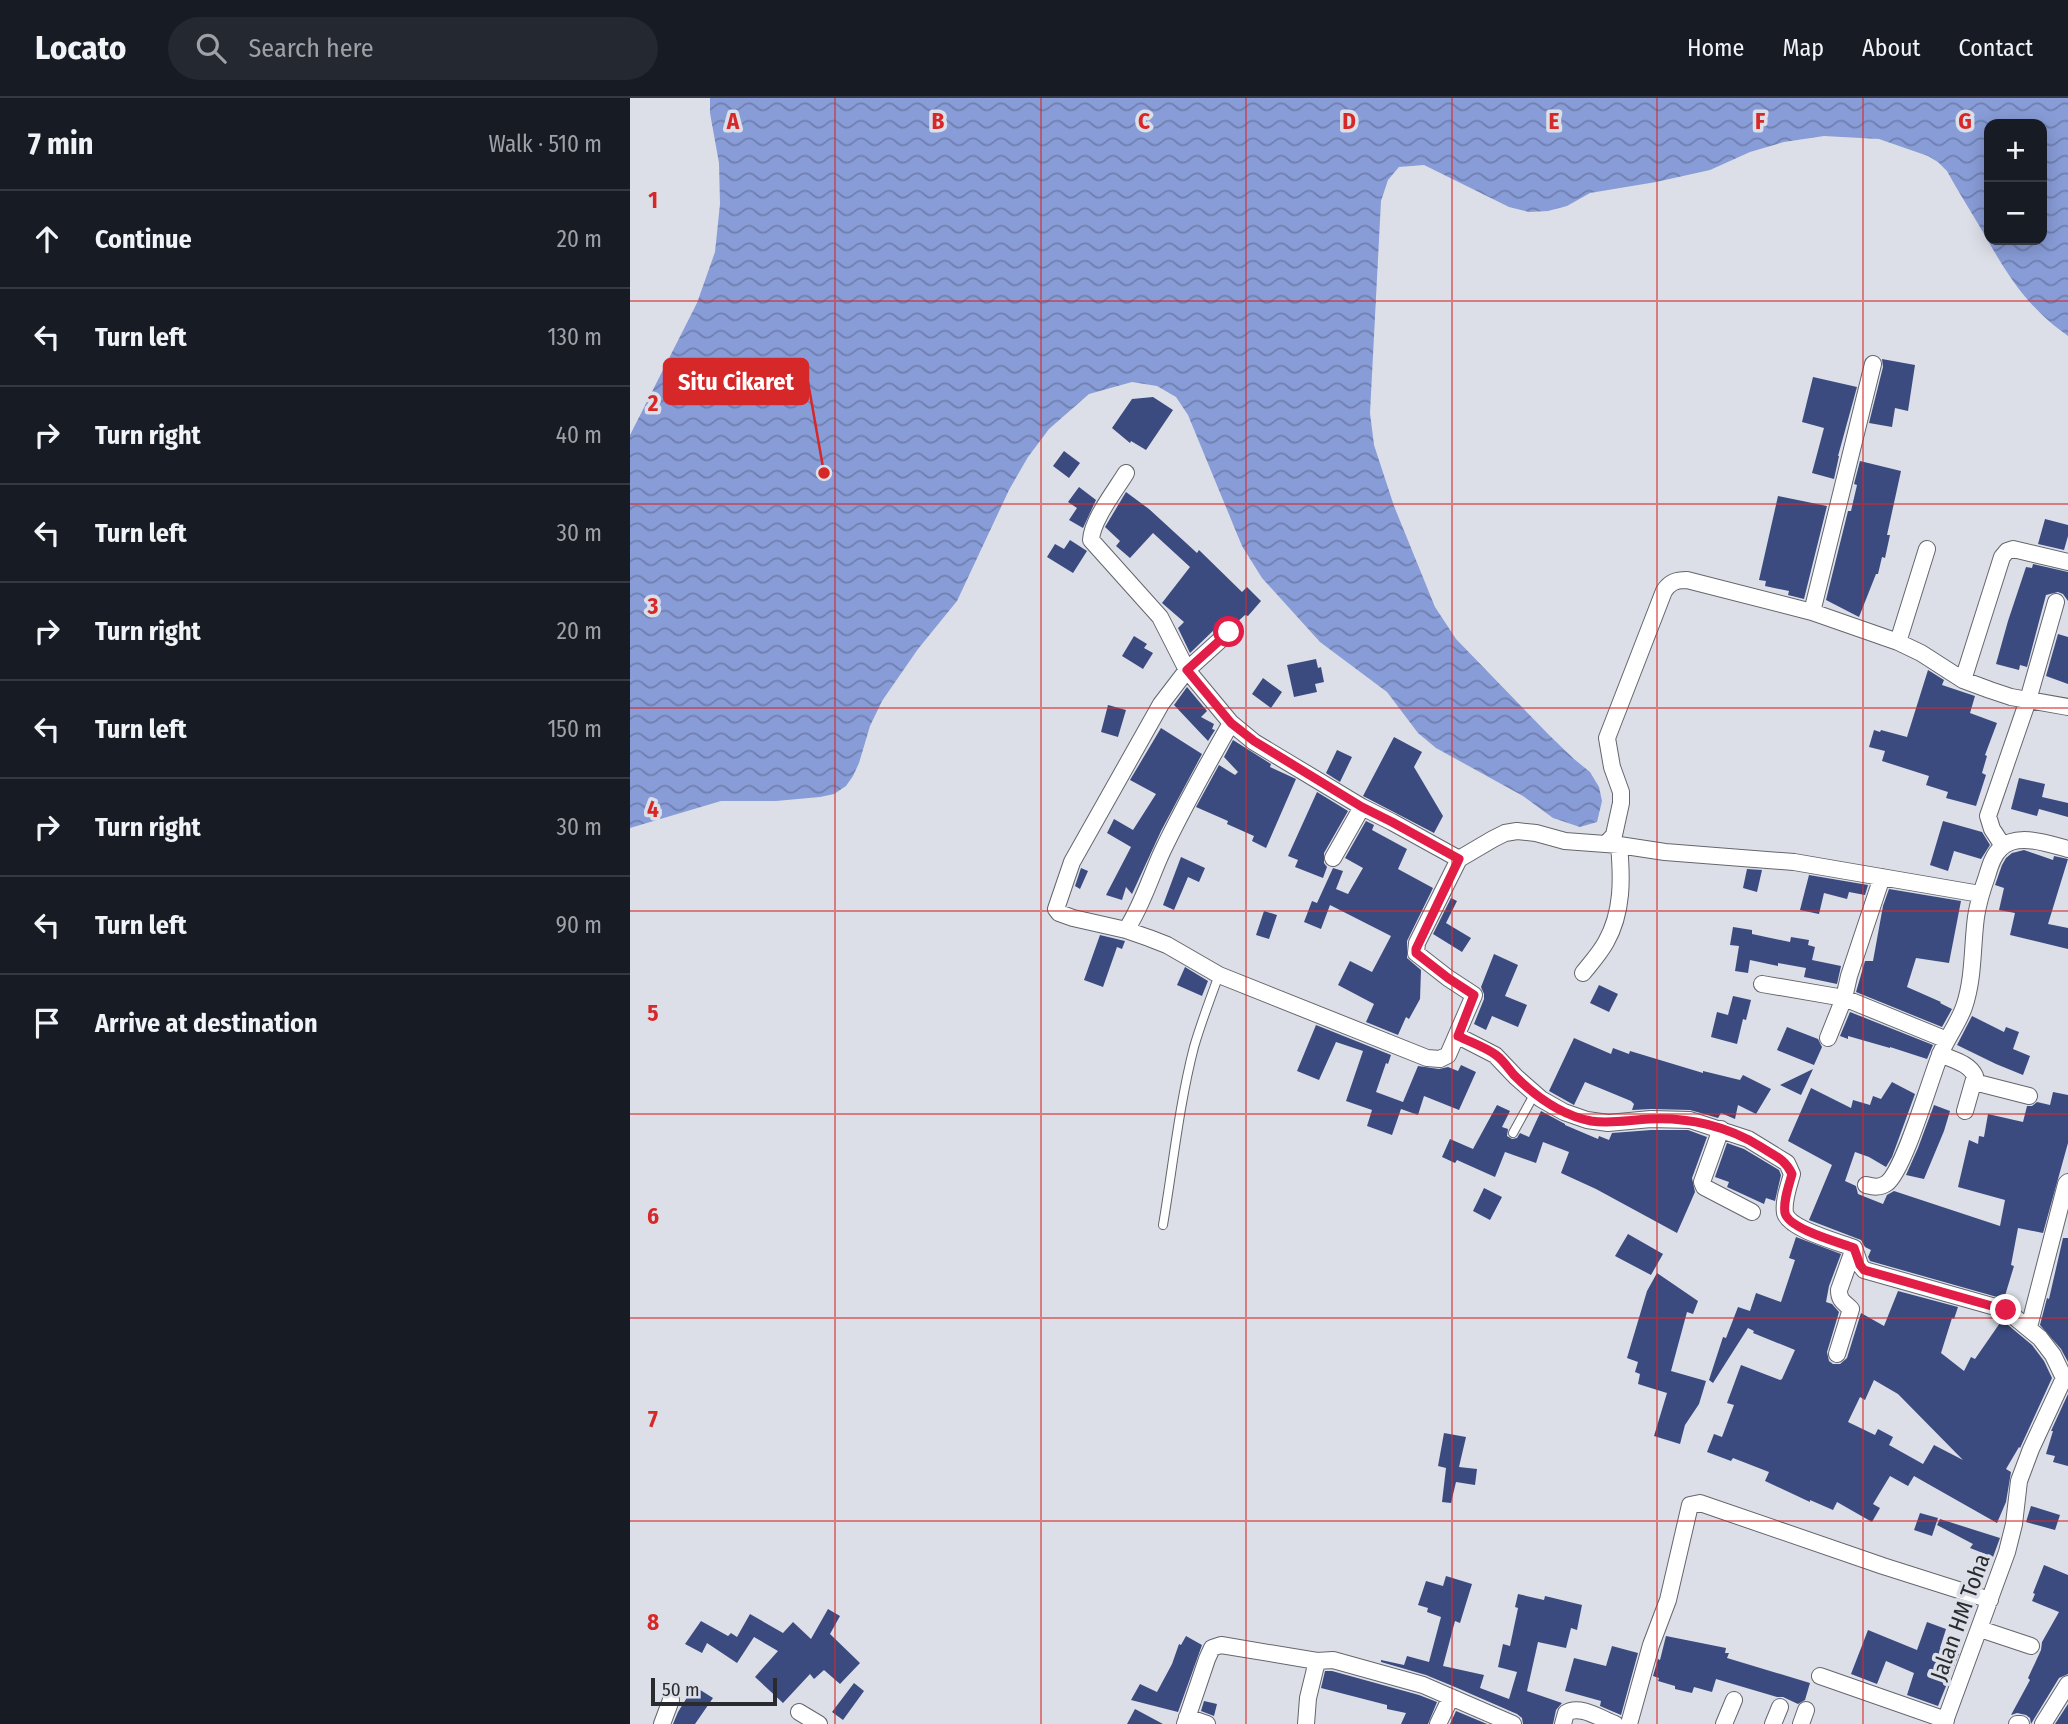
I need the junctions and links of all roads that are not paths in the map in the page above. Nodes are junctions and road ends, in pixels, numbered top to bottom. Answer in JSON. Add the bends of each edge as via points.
{"nodes":[{"id":1,"x":1872,"y":364,"type":"dead end"},
{"id":2,"x":1126,"y":473,"type":"dead end"},
{"id":3,"x":1927,"y":549,"type":"dead end"},
{"id":4,"x":2068,"y":562,"type":"edge"},
{"id":5,"x":2056,"y":603,"type":"dead end"},
{"id":6,"x":1812,"y":612,"type":"junction"},
{"id":7,"x":1229,"y":632,"type":"dead end"},
{"id":8,"x":1898,"y":642,"type":"junction"},
{"id":9,"x":1187,"y":670,"type":"junction"},
{"id":10,"x":1963,"y":680,"type":"junction"},
{"id":11,"x":2028,"y":700,"type":"junction"},
{"id":12,"x":2068,"y":707,"type":"edge"},
{"id":13,"x":1231,"y":723,"type":"junction"},
{"id":14,"x":1362,"y":807,"type":"junction"},
{"id":15,"x":1613,"y":845,"type":"junction"},
{"id":16,"x":2003,"y":846,"type":"junction"},
{"id":17,"x":2068,"y":849,"type":"edge"},
{"id":18,"x":1333,"y":858,"type":"dead end"},
{"id":19,"x":1459,"y":859,"type":"junction"},
{"id":20,"x":1882,"y":877,"type":"junction"},
{"id":21,"x":1980,"y":894,"type":"junction"},
{"id":22,"x":1126,"y":930,"type":"junction"},
{"id":23,"x":1583,"y":973,"type":"dead end"},
{"id":24,"x":1219,"y":975,"type":"junction"},
{"id":25,"x":1762,"y":984,"type":"dead end"},
{"id":26,"x":1844,"y":998,"type":"junction"},
{"id":27,"x":1458,"y":1036,"type":"junction"},
{"id":28,"x":1828,"y":1038,"type":"dead end"},
{"id":29,"x":1944,"y":1047,"type":"junction"},
{"id":30,"x":1974,"y":1082,"type":"junction"},
{"id":31,"x":1535,"y":1093,"type":"junction"},
{"id":32,"x":2029,"y":1096,"type":"dead end"},
{"id":33,"x":1965,"y":1111,"type":"dead end"},
{"id":34,"x":1721,"y":1129,"type":"junction"},
{"id":35,"x":1513,"y":1133,"type":"dead end"},
{"id":36,"x":2068,"y":1182,"type":"edge"},
{"id":37,"x":1866,"y":1185,"type":"dead end"},
{"id":38,"x":1752,"y":1212,"type":"dead end"},
{"id":39,"x":1163,"y":1225,"type":"dead end"},
{"id":40,"x":1854,"y":1248,"type":"junction"},
{"id":41,"x":2029,"y":1327,"type":"junction"},
{"id":42,"x":1837,"y":1354,"type":"dead end"},
{"id":43,"x":2066,"y":1379,"type":"edge"},
{"id":44,"x":1990,"y":1600,"type":"junction"},
{"id":45,"x":1980,"y":1629,"type":"junction"},
{"id":46,"x":2031,"y":1646,"type":"dead end"},
{"id":47,"x":1317,"y":1661,"type":"junction"},
{"id":48,"x":1820,"y":1676,"type":"dead end"},
{"id":49,"x":2068,"y":1684,"type":"edge"},
{"id":50,"x":1451,"y":1697,"type":"junction"},
{"id":51,"x":671,"y":1700,"type":"dead end"},
{"id":52,"x":1734,"y":1700,"type":"dead end"},
{"id":53,"x":1780,"y":1707,"type":"dead end"},
{"id":54,"x":799,"y":1712,"type":"dead end"},
{"id":55,"x":1186,"y":1720,"type":"edge"},
{"id":56,"x":1945,"y":1722,"type":"edge"},
{"id":57,"x":662,"y":1724,"type":"edge"},
{"id":58,"x":819,"y":1724,"type":"edge"},
{"id":59,"x":1207,"y":1724,"type":"edge"},
{"id":60,"x":1306,"y":1724,"type":"edge"},
{"id":61,"x":1438,"y":1724,"type":"edge"},
{"id":62,"x":1513,"y":1724,"type":"edge"},
{"id":63,"x":1563,"y":1724,"type":"edge"},
{"id":64,"x":1615,"y":1724,"type":"edge"},
{"id":65,"x":1629,"y":1724,"type":"edge"},
{"id":66,"x":1724,"y":1724,"type":"edge"},
{"id":67,"x":1773,"y":1724,"type":"edge"},
{"id":68,"x":2043,"y":1724,"type":"edge"}],
"edges":[{"from":1,"to":6,"type":"street"},
{"from":2,"to":9,"type":"street","via":[[1100,514],[1091,540],[1160,617]]},
{"from":3,"to":8,"type":"street"},
{"from":4,"to":10,"type":"street","via":[[2007,551]]},
{"from":5,"to":11,"type":"street"},
{"from":6,"to":8,"type":"street"},
{"from":6,"to":15,"type":"street","via":[[1687,580],[1668,585],[1607,738],[1621,792]]},
{"from":7,"to":9,"type":"street"},
{"from":8,"to":10,"type":"street"},
{"from":9,"to":13,"type":"street"},
{"from":9,"to":22,"type":"street","via":[[1161,704],[1072,862],[1057,902],[1059,913]]},
{"from":10,"to":11,"type":"street"},
{"from":11,"to":12,"type":"street"},
{"from":11,"to":16,"type":"street","via":[[1988,816]]},
{"from":13,"to":14,"type":"street"},
{"from":13,"to":22,"type":"street","via":[[1187,802]]},
{"from":14,"to":18,"type":"street"},
{"from":14,"to":19,"type":"street"},
{"from":15,"to":19,"type":"street","via":[[1517,831]]},
{"from":15,"to":20,"type":"street","via":[[1794,862]]},
{"from":15,"to":23,"type":"street","via":[[1622,880],[1617,915],[1606,943]]},
{"from":16,"to":17,"type":"street","via":[[2018,840]]},
{"from":16,"to":21,"type":"street","via":[[1992,860]]},
{"from":19,"to":27,"type":"street","via":[[1416,949],[1438,971],[1474,995]]},
{"from":20,"to":21,"type":"street"},
{"from":20,"to":26,"type":"street"},
{"from":21,"to":29,"type":"street","via":[[1964,1008]]},
{"from":22,"to":24,"type":"street","via":[[1167,945]]},
{"from":24,"to":27,"type":"street","via":[[1427,1058],[1448,1055]]},
{"from":24,"to":39,"type":"lane","via":[[1191,1060]]},
{"from":25,"to":26,"type":"street"},
{"from":26,"to":28,"type":"street"},
{"from":26,"to":29,"type":"street"},
{"from":27,"to":31,"type":"street","via":[[1495,1055]]},
{"from":29,"to":30,"type":"street","via":[[1973,1071]]},
{"from":29,"to":37,"type":"street","via":[[1892,1177],[1877,1187]]},
{"from":30,"to":32,"type":"street"},
{"from":30,"to":33,"type":"street"},
{"from":31,"to":34,"type":"street","via":[[1587,1120],[1690,1120]]},
{"from":31,"to":35,"type":"lane"},
{"from":34,"to":38,"type":"street","via":[[1702,1182]]},
{"from":34,"to":40,"type":"street","via":[[1787,1163],[1792,1174],[1785,1214],[1793,1225]]},
{"from":36,"to":41,"type":"street"},
{"from":40,"to":41,"type":"street","via":[[1864,1270],[2006,1310]]},
{"from":40,"to":42,"type":"street","via":[[1839,1290],[1843,1304],[1851,1309]]},
{"from":41,"to":43,"type":"street"},
{"from":43,"to":44,"type":"street","name":"Jalan HM Toha","via":[[2019,1482],[2014,1524]]},
{"from":44,"to":45,"type":"street","name":"Jalan HM Toha"},
{"from":44,"to":65,"type":"street","via":[[1699,1503],[1690,1505],[1668,1600]]},
{"from":45,"to":46,"type":"street"},
{"from":45,"to":56,"type":"street","name":"Jalan HM Toha"},
{"from":47,"to":50,"type":"street","via":[[1333,1660]]},
{"from":47,"to":55,"type":"street","via":[[1222,1645],[1212,1648]]},
{"from":47,"to":60,"type":"street"},
{"from":48,"to":56,"type":"street"},
{"from":49,"to":68,"type":"street"},
{"from":50,"to":61,"type":"street"},
{"from":50,"to":62,"type":"street"},
{"from":51,"to":57,"type":"street"},
{"from":52,"to":66,"type":"street"},
{"from":53,"to":67,"type":"street"},
{"from":54,"to":58,"type":"street"},
{"from":55,"to":59,"type":"street"},
{"from":63,"to":64,"type":"street","via":[[1566,1713],[1578,1709]]}]}
